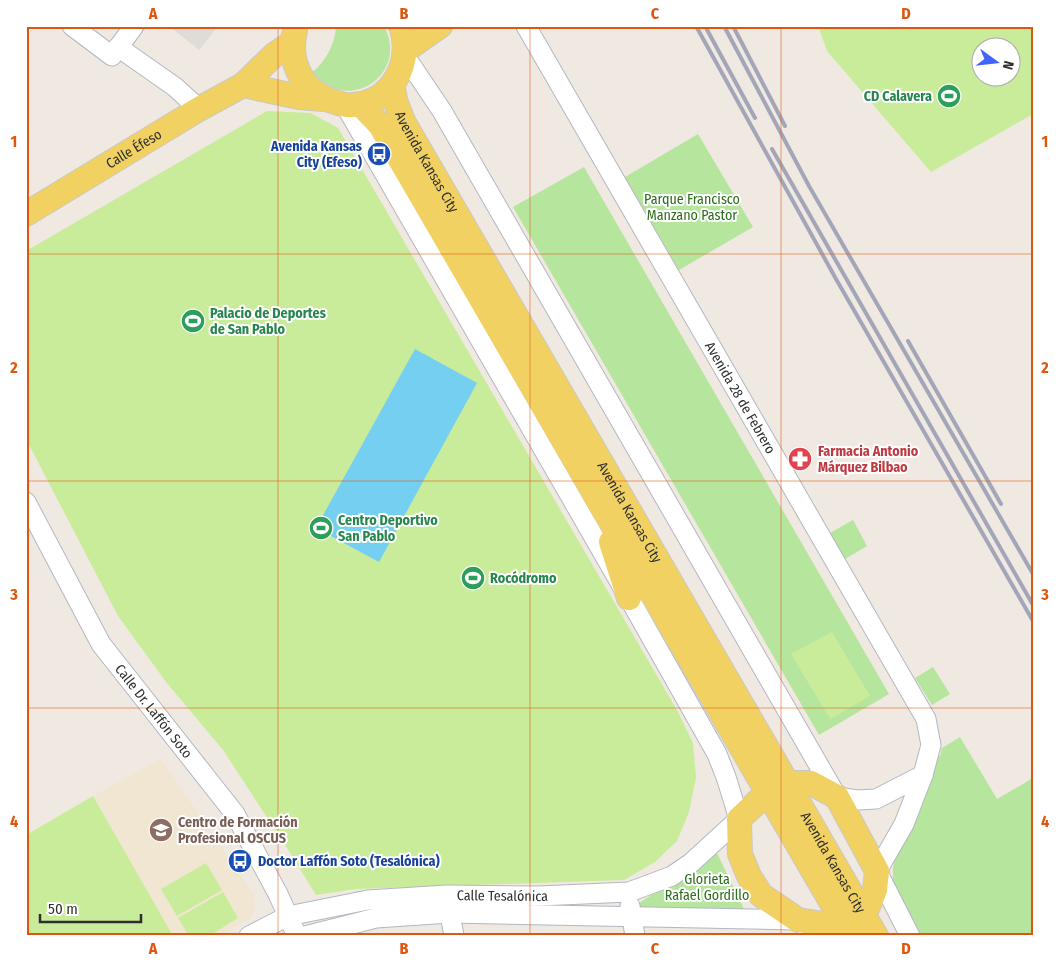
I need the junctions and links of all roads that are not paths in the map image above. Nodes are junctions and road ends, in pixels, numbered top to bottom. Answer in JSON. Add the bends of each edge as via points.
{"nodes":[{"id":1,"x":72,"y":26,"type":"edge"},
{"id":2,"x":134,"y":26,"type":"edge"},
{"id":3,"x":401,"y":26,"type":"edge"},
{"id":4,"x":440,"y":26,"type":"edge"},
{"id":5,"x":526,"y":26,"type":"edge"},
{"id":6,"x":295,"y":31,"type":"edge"},
{"id":7,"x":118,"y":47,"type":"junction"},
{"id":8,"x":405,"y":53,"type":"junction"},
{"id":9,"x":243,"y":85,"type":"junction"},
{"id":10,"x":392,"y":85,"type":"junction"},
{"id":11,"x":343,"y":103,"type":"junction"},
{"id":12,"x":199,"y":109,"type":"junction"},
{"id":13,"x":26,"y":214,"type":"edge"},
{"id":14,"x":597,"y":498,"type":"junction"},
{"id":15,"x":26,"y":502,"type":"edge"},
{"id":16,"x":629,"y":598,"type":"junction"},
{"id":17,"x":923,"y":775,"type":"junction"},
{"id":18,"x":777,"y":788,"type":"junction"},
{"id":19,"x":837,"y":797,"type":"junction"},
{"id":20,"x":739,"y":819,"type":"junction"},
{"id":21,"x":877,"y":872,"type":"junction"},
{"id":22,"x":629,"y":892,"type":"junction"},
{"id":23,"x":448,"y":904,"type":"junction"},
{"id":24,"x":288,"y":916,"type":"junction"},
{"id":25,"x":631,"y":917,"type":"junction"},
{"id":26,"x":798,"y":920,"type":"junction"},
{"id":27,"x":355,"y":924,"type":"junction"},
{"id":28,"x":853,"y":926,"type":"edge"},
{"id":29,"x":249,"y":936,"type":"edge"},
{"id":30,"x":297,"y":936,"type":"edge"},
{"id":31,"x":305,"y":936,"type":"edge"},
{"id":32,"x":339,"y":936,"type":"edge"},
{"id":33,"x":454,"y":936,"type":"edge"},
{"id":34,"x":634,"y":936,"type":"edge"},
{"id":35,"x":820,"y":936,"type":"edge"},
{"id":36,"x":876,"y":936,"type":"edge"},
{"id":37,"x":910,"y":936,"type":"edge"}],
"edges":[{"from":1,"to":7,"type":"street","via":[[112,56]]},
{"from":2,"to":7,"type":"street"},
{"from":3,"to":8,"type":"main road"},
{"from":4,"to":8,"type":"main road"},
{"from":5,"to":17,"type":"street","name":"Avenida 28 de Febrero","via":[[926,719],[931,745]]},
{"from":6,"to":9,"type":"main road","name":"Calle Éfeso"},
{"from":6,"to":11,"type":"main road","name":"Avenida Kansas City","via":[[293,57],[297,71],[308,87]]},
{"from":7,"to":12,"type":"street","via":[[175,87]]},
{"from":8,"to":10,"type":"main road","via":[[401,72]]},
{"from":8,"to":19,"type":"street","via":[[442,110]]},
{"from":9,"to":11,"type":"main road"},
{"from":9,"to":12,"type":"main road","name":"Calle Éfeso"},
{"from":10,"to":11,"type":"main road","via":[[378,97]]},
{"from":10,"to":18,"type":"main road","name":"Avenida Kansas City","via":[[404,123]]},
{"from":11,"to":14,"type":"main road","name":"Avenida Kansas City","via":[[380,125]]},
{"from":11,"to":16,"type":"street"},
{"from":12,"to":13,"type":"main road","name":"Calle Éfeso"},
{"from":14,"to":16,"type":"main road"},
{"from":14,"to":18,"type":"main road","name":"Avenida Kansas City"},
{"from":15,"to":24,"type":"street","name":"Calle Dr. Laffón Soto","via":[[101,644],[235,814]]},
{"from":16,"to":20,"type":"street","via":[[717,754]]},
{"from":17,"to":19,"type":"street","via":[[876,799]]},
{"from":17,"to":21,"type":"street","name":"Avenida 28 de Febrero","via":[[904,824]]},
{"from":18,"to":19,"type":"main road","via":[[811,783]]},
{"from":18,"to":20,"type":"main road"},
{"from":18,"to":28,"type":"main road","name":"Avenida Kansas City"},
{"from":19,"to":21,"type":"main road"},
{"from":20,"to":22,"type":"street","name":"Calle Tesalónica","via":[[672,876]]},
{"from":20,"to":26,"type":"main road","via":[[740,854],[749,876],[761,895]]},
{"from":21,"to":28,"type":"main road","via":[[875,890]]},
{"from":21,"to":37,"type":"street"},
{"from":22,"to":23,"type":"street","name":"Calle Tesalónica"},
{"from":22,"to":25,"type":"street"},
{"from":23,"to":24,"type":"street","name":"Calle Tesalónica","via":[[368,900]]},
{"from":23,"to":25,"type":"street","name":"Calle Tesalónica"},
{"from":23,"to":27,"type":"street","name":"Calle Tesalónica"},
{"from":23,"to":33,"type":"street"},
{"from":24,"to":29,"type":"street","name":"Calle Tesalónica"},
{"from":24,"to":30,"type":"street","name":"Calle Dr. Laffón Soto"},
{"from":25,"to":26,"type":"street","name":"Calle Tesalónica"},
{"from":25,"to":34,"type":"street"},
{"from":26,"to":28,"type":"main road"},
{"from":26,"to":35,"type":"street"},
{"from":27,"to":31,"type":"street","name":"Calle Tesalónica"},
{"from":27,"to":32,"type":"street"},
{"from":28,"to":36,"type":"main road","name":"Avenida Kansas City"}]}
